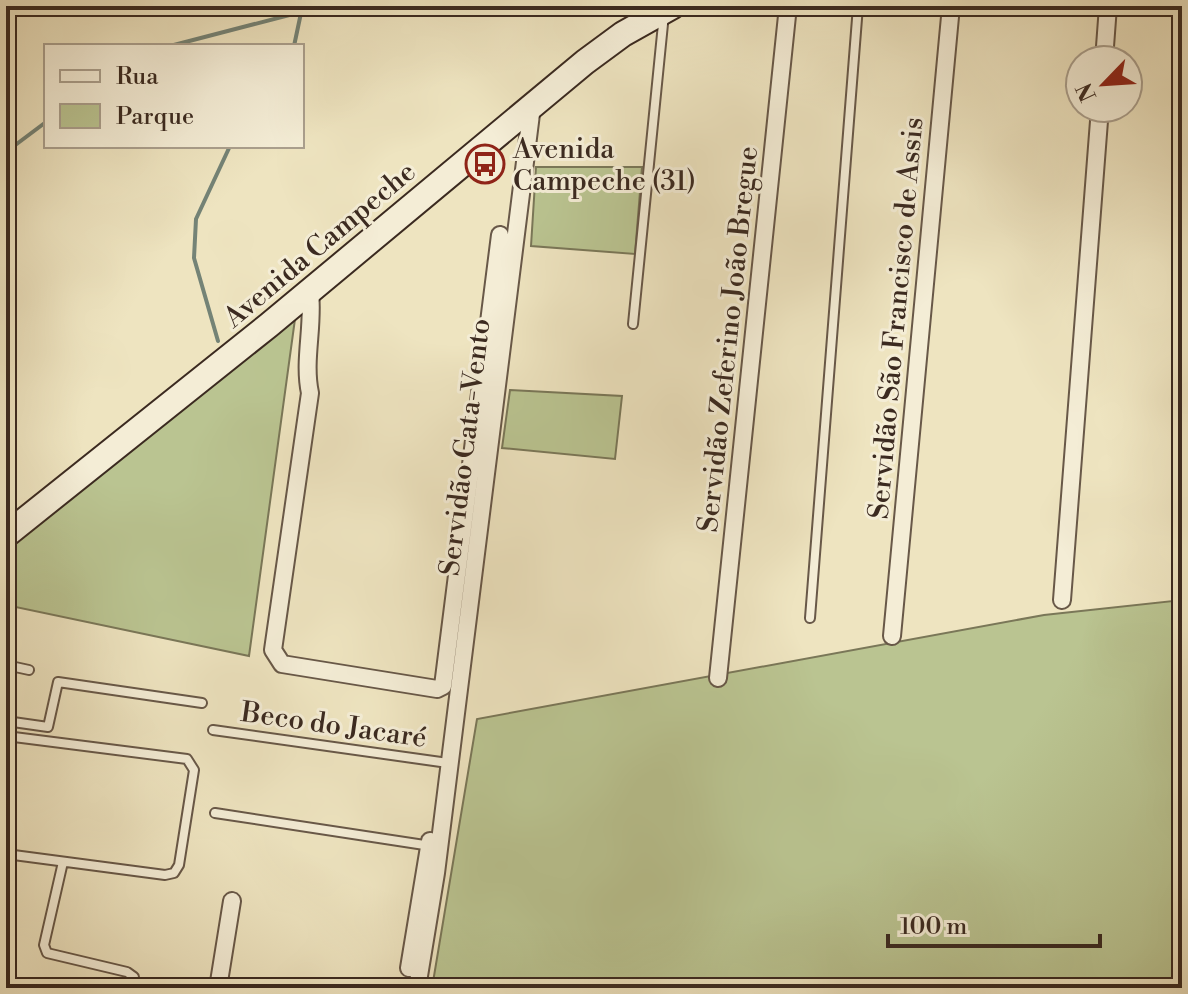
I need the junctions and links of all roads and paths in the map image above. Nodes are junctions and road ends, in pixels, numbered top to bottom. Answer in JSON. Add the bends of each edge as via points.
{"nodes":[{"id":1,"x":788,"y":6,"type":"edge"},
{"id":2,"x":858,"y":6,"type":"edge"},
{"id":3,"x":951,"y":6,"type":"edge"},
{"id":4,"x":1108,"y":6,"type":"edge"},
{"id":5,"x":669,"y":8,"type":"edge"},
{"id":6,"x":1105,"y":44,"type":"edge"},
{"id":7,"x":532,"y":106,"type":"junction"},
{"id":8,"x":1099,"y":124,"type":"edge"},
{"id":9,"x":500,"y":235,"type":"dead end"},
{"id":10,"x":310,"y":292,"type":"junction"},
{"id":11,"x":633,"y":324,"type":"dead end"},
{"id":12,"x":6,"y":535,"type":"edge"},
{"id":13,"x":470,"y":539,"type":"junction"},
{"id":14,"x":1062,"y":600,"type":"dead end"},
{"id":15,"x":810,"y":618,"type":"dead end"},
{"id":16,"x":892,"y":636,"type":"dead end"},
{"id":17,"x":6,"y":665,"type":"edge"},
{"id":18,"x":29,"y":670,"type":"dead end"},
{"id":19,"x":718,"y":678,"type":"dead end"},
{"id":20,"x":202,"y":703,"type":"dead end"},
{"id":21,"x":6,"y":721,"type":"edge"},
{"id":22,"x":213,"y":730,"type":"dead end"},
{"id":23,"x":6,"y":736,"type":"edge"},
{"id":24,"x":448,"y":763,"type":"junction"},
{"id":25,"x":215,"y":813,"type":"dead end"},
{"id":26,"x":434,"y":846,"type":"junction"},
{"id":27,"x":6,"y":854,"type":"edge"},
{"id":28,"x":63,"y":862,"type":"junction"},
{"id":29,"x":232,"y":901,"type":"dead end"},
{"id":30,"x":421,"y":929,"type":"junction"},
{"id":31,"x":134,"y":988,"type":"edge"},
{"id":32,"x":218,"y":988,"type":"edge"},
{"id":33,"x":406,"y":988,"type":"edge"},
{"id":34,"x":417,"y":988,"type":"edge"}],
"edges":[{"from":1,"to":19,"type":"street","name":"Servidão Zeferino João Bregue"},
{"from":2,"to":15,"type":"lane"},
{"from":3,"to":16,"type":"street","name":"Servidão São Francisco de Assis"},
{"from":4,"to":6,"type":"street"},
{"from":5,"to":7,"type":"main road","name":"Avenida Campeche","via":[[606,46]]},
{"from":5,"to":11,"type":"lane"},
{"from":7,"to":10,"type":"main road","name":"Avenida Campeche"},
{"from":7,"to":13,"type":"street","name":"Servidão Cata-Vento"},
{"from":8,"to":14,"type":"street"},
{"from":9,"to":13,"type":"street"},
{"from":10,"to":12,"type":"main road","name":"Avenida Campeche"},
{"from":10,"to":13,"type":"street","via":[[310,393],[275,658],[282,664],[430,689],[443,686]]},
{"from":13,"to":24,"type":"street","name":"Servidão Cata-Vento"},
{"from":17,"to":18,"type":"lane"},
{"from":20,"to":21,"type":"lane","via":[[58,682],[48,727]]},
{"from":22,"to":24,"type":"lane","name":"Beco do Jacaré"},
{"from":23,"to":28,"type":"lane","via":[[192,763],[174,873]]},
{"from":24,"to":26,"type":"street","name":"Servidão Cata-Vento"},
{"from":25,"to":26,"type":"lane"},
{"from":26,"to":30,"type":"street","name":"Servidão Cata-Vento"},
{"from":27,"to":28,"type":"lane"},
{"from":28,"to":31,"type":"lane","via":[[44,945],[47,953],[127,972],[134,977]]},
{"from":29,"to":32,"type":"street"},
{"from":30,"to":33,"type":"street","name":"Servidão Cata-Vento"},
{"from":30,"to":34,"type":"street","name":"Servidão Cata-Vento"}]}
